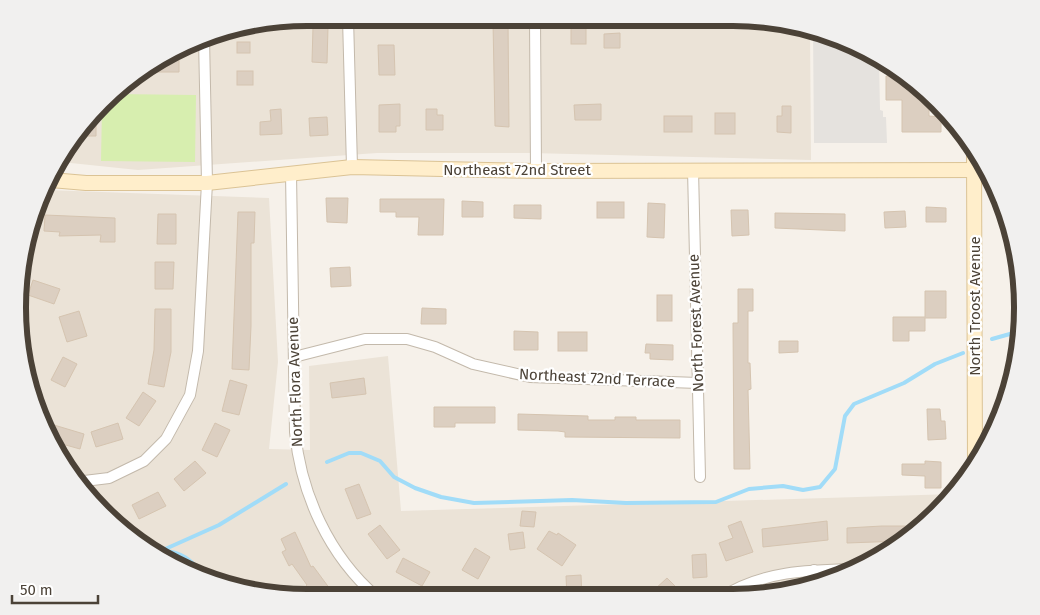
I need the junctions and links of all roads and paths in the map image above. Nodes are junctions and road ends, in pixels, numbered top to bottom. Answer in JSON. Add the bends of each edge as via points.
{"nodes":[{"id":1,"x":348,"y":26,"type":"edge"},
{"id":2,"x":535,"y":26,"type":"edge"},
{"id":3,"x":204,"y":46,"type":"edge"},
{"id":4,"x":352,"y":167,"type":"junction"},
{"id":5,"x":693,"y":169,"type":"junction"},
{"id":6,"x":536,"y":170,"type":"junction"},
{"id":7,"x":978,"y":170,"type":"edge"},
{"id":8,"x":979,"y":172,"type":"edge"},
{"id":9,"x":292,"y":173,"type":"junction"},
{"id":10,"x":56,"y":180,"type":"edge"},
{"id":11,"x":207,"y":183,"type":"junction"},
{"id":12,"x":294,"y":357,"type":"junction"},
{"id":13,"x":698,"y":383,"type":"junction"},
{"id":14,"x":976,"y":448,"type":"edge"},
{"id":15,"x":700,"y":478,"type":"dead end"},
{"id":16,"x":86,"y":481,"type":"edge"},
{"id":17,"x":814,"y":570,"type":"junction"},
{"id":18,"x":833,"y":570,"type":"edge"},
{"id":19,"x":814,"y":576,"type":"edge"},
{"id":20,"x":369,"y":589,"type":"edge"},
{"id":21,"x":740,"y":589,"type":"edge"}],
"edges":[{"from":1,"to":4,"type":"street"},
{"from":2,"to":6,"type":"street"},
{"from":3,"to":11,"type":"street"},
{"from":4,"to":6,"type":"main road","name":"Northeast 72nd Street"},
{"from":4,"to":9,"type":"main road","name":"Northeast 72nd Street"},
{"from":5,"to":6,"type":"main road","name":"Northeast 72nd Street"},
{"from":5,"to":7,"type":"main road","name":"Northeast 72nd Street"},
{"from":5,"to":13,"type":"street","name":"North Forest Avenue"},
{"from":8,"to":14,"type":"main road","name":"North Troost Avenue"},
{"from":9,"to":11,"type":"main road","name":"Northeast 72nd Street"},
{"from":9,"to":12,"type":"street","name":"North Flora Avenue"},
{"from":10,"to":11,"type":"main road","name":"Northeast 72nd Street"},
{"from":11,"to":16,"type":"street","via":[[196,370],[183,410],[166,439],[144,461],[109,478]]},
{"from":12,"to":13,"type":"street","name":"Northeast 72nd Terrace","via":[[365,339],[407,339],[473,364],[530,377]]},
{"from":12,"to":20,"type":"street","name":"North Flora Avenue","via":[[295,432],[307,490],[341,559]]},
{"from":13,"to":15,"type":"street","name":"North Forest Avenue"},
{"from":17,"to":18,"type":"street"},
{"from":17,"to":19,"type":"street"},
{"from":17,"to":21,"type":"street","via":[[786,573]]}]}
